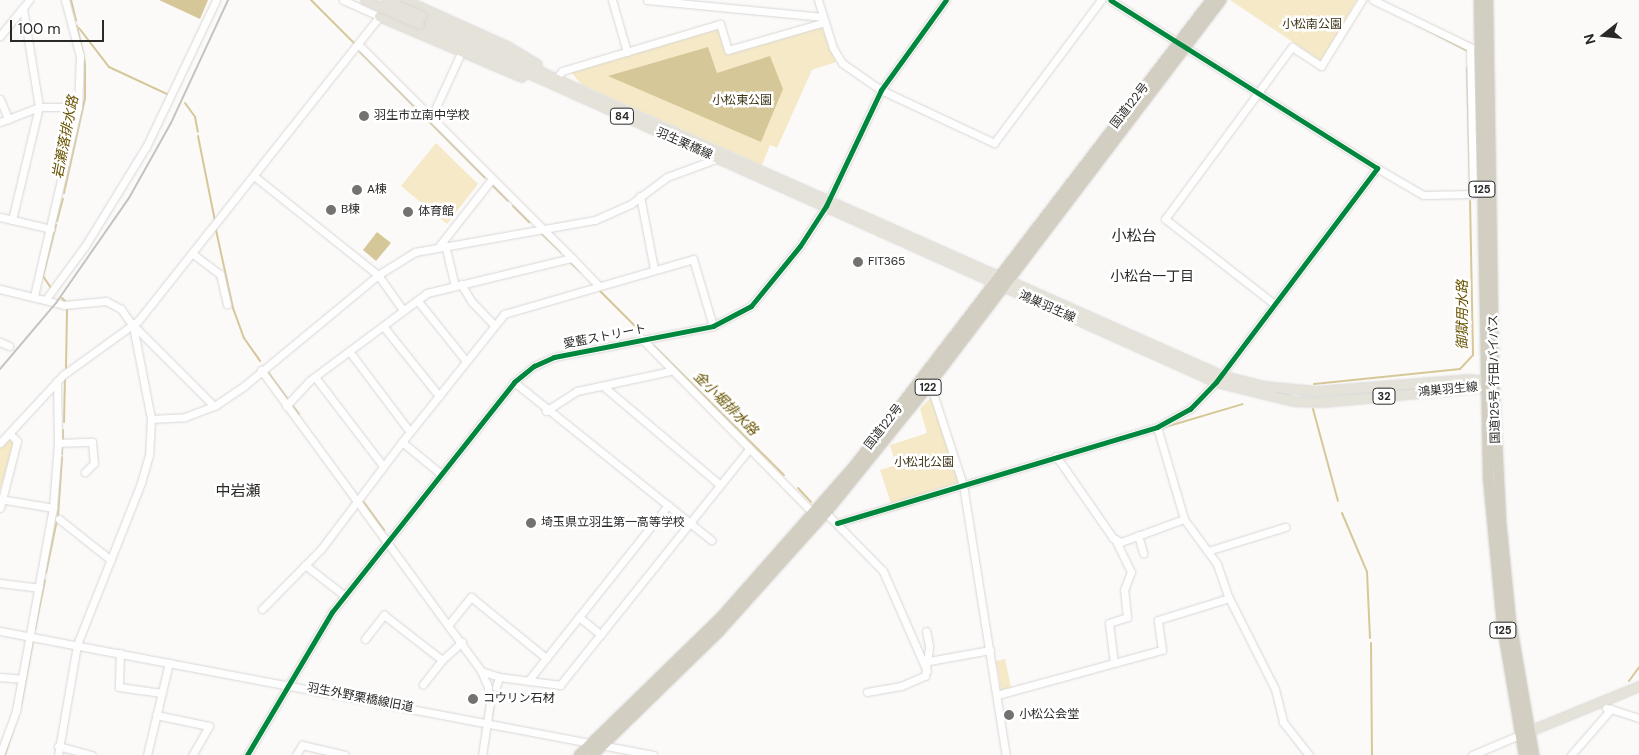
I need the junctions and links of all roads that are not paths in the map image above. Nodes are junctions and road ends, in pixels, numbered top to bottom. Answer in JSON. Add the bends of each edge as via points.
{"nodes":[{"id":1,"x":29,"y":0,"type":"edge"},
{"id":2,"x":65,"y":0,"type":"edge"},
{"id":3,"x":216,"y":0,"type":"edge"},
{"id":4,"x":343,"y":0,"type":"edge"},
{"id":5,"x":365,"y":0,"type":"edge"},
{"id":6,"x":386,"y":0,"type":"edge"},
{"id":7,"x":393,"y":0,"type":"edge"},
{"id":8,"x":405,"y":0,"type":"edge"},
{"id":9,"x":612,"y":0,"type":"edge"},
{"id":10,"x":648,"y":0,"type":"edge"},
{"id":11,"x":818,"y":0,"type":"edge"},
{"id":12,"x":946,"y":0,"type":"edge"},
{"id":13,"x":1101,"y":0,"type":"edge"},
{"id":14,"x":1110,"y":0,"type":"edge"},
{"id":15,"x":1210,"y":0,"type":"edge"},
{"id":16,"x":1222,"y":0,"type":"edge"},
{"id":17,"x":1362,"y":0,"type":"edge"},
{"id":18,"x":1373,"y":0,"type":"edge"},
{"id":19,"x":1479,"y":0,"type":"edge"},
{"id":20,"x":1488,"y":0,"type":"edge"},
{"id":21,"x":716,"y":3,"type":"edge"},
{"id":22,"x":23,"y":8,"type":"junction"},
{"id":23,"x":379,"y":16,"type":"junction"},
{"id":24,"x":824,"y":19,"type":"junction"},
{"id":25,"x":420,"y":20,"type":"junction"},
{"id":26,"x":0,"y":36,"type":"edge"},
{"id":27,"x":358,"y":44,"type":"junction"},
{"id":28,"x":1182,"y":46,"type":"junction"},
{"id":29,"x":627,"y":52,"type":"junction"},
{"id":30,"x":459,"y":57,"type":"dead end"},
{"id":31,"x":558,"y":76,"type":"junction"},
{"id":32,"x":881,"y":90,"type":"junction"},
{"id":33,"x":1258,"y":93,"type":"junction"},
{"id":34,"x":584,"y":95,"type":"junction"},
{"id":35,"x":0,"y":99,"type":"edge"},
{"id":36,"x":39,"y":107,"type":"junction"},
{"id":37,"x":78,"y":107,"type":"junction"},
{"id":38,"x":431,"y":118,"type":"junction"},
{"id":39,"x":8,"y":119,"type":"junction"},
{"id":40,"x":0,"y":122,"type":"edge"},
{"id":41,"x":716,"y":158,"type":"junction"},
{"id":42,"x":1377,"y":168,"type":"junction"},
{"id":43,"x":254,"y":176,"type":"junction"},
{"id":44,"x":492,"y":179,"type":"junction"},
{"id":45,"x":640,"y":196,"type":"junction"},
{"id":46,"x":828,"y":202,"type":"junction"},
{"id":47,"x":0,"y":217,"type":"edge"},
{"id":48,"x":12,"y":220,"type":"junction"},
{"id":49,"x":544,"y":227,"type":"junction"},
{"id":50,"x":51,"y":229,"type":"junction"},
{"id":51,"x":442,"y":245,"type":"junction"},
{"id":52,"x":193,"y":254,"type":"junction"},
{"id":53,"x":572,"y":258,"type":"junction"},
{"id":54,"x":654,"y":269,"type":"junction"},
{"id":55,"x":378,"y":275,"type":"junction"},
{"id":56,"x":1002,"y":281,"type":"junction"},
{"id":57,"x":458,"y":285,"type":"junction"},
{"id":58,"x":598,"y":285,"type":"junction"},
{"id":59,"x":0,"y":289,"type":"edge"},
{"id":60,"x":34,"y":296,"type":"junction"},
{"id":61,"x":46,"y":299,"type":"junction"},
{"id":62,"x":417,"y":300,"type":"junction"},
{"id":63,"x":227,"y":304,"type":"dead end"},
{"id":64,"x":1274,"y":304,"type":"junction"},
{"id":65,"x":403,"y":310,"type":"junction"},
{"id":66,"x":494,"y":325,"type":"junction"},
{"id":67,"x":133,"y":326,"type":"junction"},
{"id":68,"x":383,"y":326,"type":"junction"},
{"id":69,"x":713,"y":326,"type":"junction"},
{"id":70,"x":642,"y":340,"type":"junction"},
{"id":71,"x":0,"y":342,"type":"edge"},
{"id":72,"x":9,"y":346,"type":"dead end"},
{"id":73,"x":349,"y":351,"type":"junction"},
{"id":74,"x":466,"y":361,"type":"junction"},
{"id":75,"x":261,"y":370,"type":"junction"},
{"id":76,"x":670,"y":370,"type":"junction"},
{"id":77,"x":315,"y":377,"type":"junction"},
{"id":78,"x":1219,"y":379,"type":"junction"},
{"id":79,"x":57,"y":381,"type":"junction"},
{"id":80,"x":514,"y":382,"type":"junction"},
{"id":81,"x":1488,"y":382,"type":"junction"},
{"id":82,"x":930,"y":384,"type":"junction"},
{"id":83,"x":603,"y":386,"type":"junction"},
{"id":84,"x":438,"y":396,"type":"junction"},
{"id":85,"x":214,"y":406,"type":"junction"},
{"id":86,"x":286,"y":406,"type":"junction"},
{"id":87,"x":546,"y":411,"type":"junction"},
{"id":88,"x":151,"y":418,"type":"junction"},
{"id":89,"x":1157,"y":427,"type":"junction"},
{"id":90,"x":410,"y":432,"type":"junction"},
{"id":91,"x":9,"y":434,"type":"junction"},
{"id":92,"x":402,"y":442,"type":"junction"},
{"id":93,"x":0,"y":443,"type":"edge"},
{"id":94,"x":58,"y":443,"type":"junction"},
{"id":95,"x":748,"y":450,"type":"junction"},
{"id":96,"x":1056,"y":456,"type":"junction"},
{"id":97,"x":383,"y":466,"type":"junction"},
{"id":98,"x":85,"y":472,"type":"dead end"},
{"id":99,"x":441,"y":474,"type":"junction"},
{"id":100,"x":720,"y":485,"type":"junction"},
{"id":101,"x":963,"y":485,"type":"junction"},
{"id":102,"x":1,"y":499,"type":"edge"},
{"id":103,"x":356,"y":500,"type":"junction"},
{"id":104,"x":668,"y":505,"type":"junction"},
{"id":105,"x":0,"y":508,"type":"edge"},
{"id":106,"x":53,"y":508,"type":"junction"},
{"id":107,"x":813,"y":513,"type":"junction"},
{"id":108,"x":826,"y":513,"type":"junction"},
{"id":109,"x":59,"y":519,"type":"dead end"},
{"id":110,"x":1184,"y":519,"type":"junction"},
{"id":111,"x":690,"y":523,"type":"junction"},
{"id":112,"x":837,"y":523,"type":"junction"},
{"id":113,"x":1285,"y":527,"type":"dead end"},
{"id":114,"x":1138,"y":535,"type":"junction"},
{"id":115,"x":1115,"y":539,"type":"junction"},
{"id":116,"x":711,"y":540,"type":"dead end"},
{"id":117,"x":387,"y":542,"type":"junction"},
{"id":118,"x":1208,"y":551,"type":"junction"},
{"id":119,"x":1143,"y":553,"type":"dead end"},
{"id":120,"x":111,"y":560,"type":"junction"},
{"id":121,"x":305,"y":565,"type":"junction"},
{"id":122,"x":0,"y":583,"type":"edge"},
{"id":123,"x":39,"y":588,"type":"junction"},
{"id":124,"x":345,"y":596,"type":"junction"},
{"id":125,"x":1229,"y":598,"type":"junction"},
{"id":126,"x":262,"y":609,"type":"dead end"},
{"id":127,"x":579,"y":617,"type":"junction"},
{"id":128,"x":449,"y":624,"type":"junction"},
{"id":129,"x":0,"y":631,"type":"edge"},
{"id":130,"x":926,"y":631,"type":"dead end"},
{"id":131,"x":601,"y":634,"type":"junction"},
{"id":132,"x":30,"y":635,"type":"junction"},
{"id":133,"x":365,"y":639,"type":"dead end"},
{"id":134,"x":462,"y":642,"type":"junction"},
{"id":135,"x":77,"y":645,"type":"junction"},
{"id":136,"x":990,"y":650,"type":"junction"},
{"id":137,"x":120,"y":654,"type":"junction"},
{"id":138,"x":546,"y":658,"type":"junction"},
{"id":139,"x":442,"y":660,"type":"junction"},
{"id":140,"x":929,"y":661,"type":"junction"},
{"id":141,"x":169,"y":663,"type":"junction"},
{"id":142,"x":1114,"y":663,"type":"junction"},
{"id":143,"x":481,"y":671,"type":"junction"},
{"id":144,"x":927,"y":671,"type":"junction"},
{"id":145,"x":0,"y":677,"type":"edge"},
{"id":146,"x":499,"y":677,"type":"junction"},
{"id":147,"x":21,"y":679,"type":"junction"},
{"id":148,"x":528,"y":681,"type":"junction"},
{"id":149,"x":289,"y":684,"type":"junction"},
{"id":150,"x":423,"y":684,"type":"dead end"},
{"id":151,"x":1639,"y":686,"type":"edge"},
{"id":152,"x":496,"y":687,"type":"dead end"},
{"id":153,"x":867,"y":692,"type":"dead end"},
{"id":154,"x":162,"y":693,"type":"junction"},
{"id":155,"x":997,"y":695,"type":"junction"},
{"id":156,"x":156,"y":715,"type":"junction"},
{"id":157,"x":1639,"y":718,"type":"edge"},
{"id":158,"x":488,"y":724,"type":"junction"},
{"id":159,"x":1525,"y":733,"type":"junction"},
{"id":160,"x":597,"y":744,"type":"junction"},
{"id":161,"x":58,"y":746,"type":"junction"},
{"id":162,"x":636,"y":753,"type":"edge"},
{"id":163,"x":0,"y":755,"type":"edge"},
{"id":164,"x":58,"y":755,"type":"edge"},
{"id":165,"x":92,"y":755,"type":"edge"},
{"id":166,"x":147,"y":755,"type":"edge"},
{"id":167,"x":192,"y":755,"type":"edge"},
{"id":168,"x":247,"y":755,"type":"edge"},
{"id":169,"x":296,"y":755,"type":"edge"},
{"id":170,"x":345,"y":755,"type":"edge"},
{"id":171,"x":482,"y":755,"type":"edge"},
{"id":172,"x":579,"y":755,"type":"edge"},
{"id":173,"x":593,"y":755,"type":"edge"},
{"id":174,"x":653,"y":755,"type":"edge"},
{"id":175,"x":1006,"y":755,"type":"edge"},
{"id":176,"x":1309,"y":755,"type":"edge"},
{"id":177,"x":1472,"y":755,"type":"edge"},
{"id":178,"x":1524,"y":755,"type":"edge"},
{"id":179,"x":1534,"y":755,"type":"edge"},
{"id":180,"x":1571,"y":755,"type":"edge"}],
"edges":[{"from":1,"to":22,"type":"street"},
{"from":2,"to":37,"type":"street","via":[[80,56]]},
{"from":3,"to":61,"type":"street","via":[[146,147],[86,246]]},
{"from":4,"to":23,"type":"street"},
{"from":5,"to":25,"type":"main road","name":"羽生栗橋線","number":"84","bridge":true},
{"from":6,"to":25,"type":"main road","name":"羽生栗橋線","number":"84","bridge":true},
{"from":7,"to":23,"type":"street"},
{"from":8,"to":31,"type":"main road","via":[[506,46]]},
{"from":9,"to":29,"type":"street"},
{"from":10,"to":21,"type":"street"},
{"from":11,"to":24,"type":"street"},
{"from":12,"to":32,"type":"street","name":"愛藍ストリート"},
{"from":13,"to":32,"type":"street","via":[[994,143]]},
{"from":14,"to":28,"type":"street"},
{"from":15,"to":28,"type":"highway","name":"国道122号","number":"122"},
{"from":16,"to":28,"type":"highway","name":"国道122号","number":"122"},
{"from":17,"to":33,"type":"street","via":[[1322,66],[1292,47]]},
{"from":18,"to":42,"type":"street","via":[[1470,47],[1473,194],[1423,196]]},
{"from":19,"to":81,"type":"highway","name":"国道125号 行田バイパス","number":"125"},
{"from":20,"to":81,"type":"highway","name":"国道125号 行田バイパス","number":"125"},
{"from":21,"to":24,"type":"street"},
{"from":22,"to":26,"type":"street"},
{"from":22,"to":36,"type":"street"},
{"from":23,"to":27,"type":"street"},
{"from":23,"to":34,"type":"main road","via":[[490,65]]},
{"from":24,"to":29,"type":"street","via":[[728,50],[720,24]]},
{"from":24,"to":32,"type":"street","via":[[833,48],[842,63]]},
{"from":25,"to":34,"type":"main road","name":"羽生栗橋線","number":"84"},
{"from":27,"to":38,"type":"street"},
{"from":27,"to":43,"type":"street"},
{"from":28,"to":33,"type":"street"},
{"from":28,"to":56,"type":"highway","name":"国道122号","number":"122"},
{"from":29,"to":31,"type":"street","via":[[562,71]]},
{"from":30,"to":38,"type":"street"},
{"from":31,"to":34,"type":"main road"},
{"from":32,"to":46,"type":"street","name":"愛藍ストリート"},
{"from":33,"to":42,"type":"street"},
{"from":33,"to":64,"type":"street","via":[[1165,219]]},
{"from":34,"to":41,"type":"main road","name":"羽生栗橋線","number":"84"},
{"from":34,"to":46,"type":"main road","name":"羽生栗橋線","number":"84"},
{"from":35,"to":39,"type":"street"},
{"from":36,"to":37,"type":"street"},
{"from":36,"to":39,"type":"street"},
{"from":36,"to":48,"type":"street"},
{"from":37,"to":50,"type":"street"},
{"from":38,"to":44,"type":"street"},
{"from":39,"to":40,"type":"street"},
{"from":41,"to":45,"type":"street","via":[[667,177]]},
{"from":41,"to":46,"type":"main road","name":"羽生栗橋線","number":"84"},
{"from":42,"to":64,"type":"street"},
{"from":43,"to":52,"type":"street"},
{"from":43,"to":55,"type":"street"},
{"from":44,"to":49,"type":"street"},
{"from":44,"to":51,"type":"street"},
{"from":45,"to":49,"type":"street","via":[[631,204],[595,220]]},
{"from":45,"to":54,"type":"street"},
{"from":46,"to":56,"type":"main road","name":"羽生栗橋線","number":"84"},
{"from":46,"to":69,"type":"street","name":"愛藍ストリート","via":[[800,246],[751,306]]},
{"from":47,"to":48,"type":"street"},
{"from":48,"to":50,"type":"street"},
{"from":49,"to":51,"type":"street"},
{"from":49,"to":53,"type":"street"},
{"from":50,"to":60,"type":"street"},
{"from":51,"to":55,"type":"street","via":[[415,252]]},
{"from":51,"to":57,"type":"street"},
{"from":52,"to":63,"type":"street","via":[[220,274]]},
{"from":52,"to":67,"type":"street"},
{"from":53,"to":57,"type":"street"},
{"from":53,"to":58,"type":"street"},
{"from":54,"to":58,"type":"street"},
{"from":54,"to":69,"type":"street","via":[[692,259]]},
{"from":55,"to":65,"type":"street"},
{"from":55,"to":75,"type":"street"},
{"from":56,"to":78,"type":"main road","name":"鴻巣羽生線","number":"32"},
{"from":56,"to":82,"type":"highway","name":"国道122号","number":"122"},
{"from":56,"to":107,"type":"highway","name":"国道122号","number":"122"},
{"from":57,"to":62,"type":"street","via":[[427,293]]},
{"from":57,"to":66,"type":"street"},
{"from":58,"to":66,"type":"street","via":[[504,314]]},
{"from":59,"to":60,"type":"street"},
{"from":60,"to":61,"type":"street"},
{"from":61,"to":67,"type":"street","via":[[64,305],[106,301],[121,309]]},
{"from":62,"to":65,"type":"street"},
{"from":62,"to":74,"type":"street"},
{"from":64,"to":78,"type":"street"},
{"from":65,"to":68,"type":"street"},
{"from":66,"to":74,"type":"street"},
{"from":67,"to":79,"type":"street"},
{"from":67,"to":85,"type":"street"},
{"from":67,"to":88,"type":"street"},
{"from":68,"to":73,"type":"street"},
{"from":68,"to":84,"type":"street"},
{"from":69,"to":70,"type":"street","name":"愛藍ストリート"},
{"from":70,"to":76,"type":"street"},
{"from":70,"to":80,"type":"street","name":"愛藍ストリート","via":[[554,357],[534,366]]},
{"from":71,"to":72,"type":"street"},
{"from":73,"to":77,"type":"street"},
{"from":73,"to":90,"type":"street"},
{"from":74,"to":84,"type":"street"},
{"from":75,"to":85,"type":"street"},
{"from":75,"to":86,"type":"street"},
{"from":76,"to":83,"type":"street"},
{"from":76,"to":95,"type":"street"},
{"from":77,"to":86,"type":"street"},
{"from":77,"to":97,"type":"street"},
{"from":78,"to":81,"type":"main road","name":"鴻巣羽生線","number":"32","via":[[1293,400],[1322,402]]},
{"from":78,"to":89,"type":"street","via":[[1190,409]]},
{"from":79,"to":91,"type":"street"},
{"from":79,"to":94,"type":"street"},
{"from":80,"to":87,"type":"street"},
{"from":80,"to":99,"type":"street","name":"愛藍ストリート"},
{"from":81,"to":159,"type":"highway","name":"国道125号 行田バイパス","number":"125","via":[[1504,568]]},
{"from":82,"to":101,"type":"street"},
{"from":82,"to":108,"type":"highway","name":"国道122号","number":"122"},
{"from":83,"to":87,"type":"street","via":[[570,394]]},
{"from":83,"to":100,"type":"street"},
{"from":84,"to":90,"type":"street"},
{"from":85,"to":88,"type":"street","via":[[185,417]]},
{"from":86,"to":103,"type":"street"},
{"from":87,"to":104,"type":"street"},
{"from":88,"to":120,"type":"street","via":[[146,464]]},
{"from":89,"to":96,"type":"street"},
{"from":89,"to":110,"type":"street"},
{"from":90,"to":92,"type":"street"},
{"from":91,"to":93,"type":"street"},
{"from":91,"to":102,"type":"street","via":[[18,441]]},
{"from":92,"to":97,"type":"street"},
{"from":92,"to":99,"type":"street"},
{"from":94,"to":98,"type":"street","via":[[92,442],[94,463]]},
{"from":94,"to":106,"type":"street"},
{"from":95,"to":100,"type":"street"},
{"from":95,"to":107,"type":"street"},
{"from":96,"to":101,"type":"street"},
{"from":96,"to":115,"type":"street"},
{"from":97,"to":103,"type":"street"},
{"from":99,"to":117,"type":"street","name":"愛藍ストリート"},
{"from":100,"to":111,"type":"street"},
{"from":101,"to":112,"type":"street"},
{"from":101,"to":136,"type":"street"},
{"from":102,"to":105,"type":"street"},
{"from":102,"to":106,"type":"street"},
{"from":103,"to":117,"type":"street"},
{"from":103,"to":121,"type":"street"},
{"from":104,"to":111,"type":"street"},
{"from":104,"to":127,"type":"street"},
{"from":106,"to":123,"type":"street"},
{"from":107,"to":160,"type":"highway","name":"国道122号","number":"122","via":[[720,618]]},
{"from":108,"to":112,"type":"street"},
{"from":108,"to":160,"type":"highway","name":"国道122号","number":"122","via":[[720,631]]},
{"from":109,"to":120,"type":"street"},
{"from":110,"to":114,"type":"street"},
{"from":110,"to":118,"type":"street"},
{"from":111,"to":116,"type":"street"},
{"from":111,"to":131,"type":"street"},
{"from":112,"to":144,"type":"street","via":[[883,571]]},
{"from":113,"to":118,"type":"street"},
{"from":114,"to":115,"type":"street","via":[[1120,542]]},
{"from":114,"to":119,"type":"street"},
{"from":115,"to":142,"type":"street","via":[[1131,572],[1124,590],[1127,617],[1109,623]]},
{"from":117,"to":124,"type":"street","name":"愛藍ストリート"},
{"from":117,"to":128,"type":"street"},
{"from":118,"to":125,"type":"street"},
{"from":120,"to":135,"type":"street"},
{"from":121,"to":124,"type":"street"},
{"from":121,"to":126,"type":"street"},
{"from":122,"to":123,"type":"street"},
{"from":123,"to":132,"type":"street"},
{"from":124,"to":149,"type":"street","name":"愛藍ストリート"},
{"from":125,"to":142,"type":"street","via":[[1162,618],[1157,623],[1162,650]]},
{"from":125,"to":176,"type":"street","via":[[1275,689],[1284,722]]},
{"from":127,"to":131,"type":"street"},
{"from":127,"to":138,"type":"street"},
{"from":128,"to":134,"type":"street"},
{"from":128,"to":138,"type":"street","via":[[471,597]]},
{"from":129,"to":132,"type":"street","name":"羽生外野栗橋線旧道"},
{"from":130,"to":140,"type":"street"},
{"from":131,"to":148,"type":"street","via":[[560,685]]},
{"from":132,"to":135,"type":"street","name":"羽生外野栗橋線旧道"},
{"from":132,"to":147,"type":"street"},
{"from":133,"to":139,"type":"street","via":[[384,615]]},
{"from":134,"to":139,"type":"street"},
{"from":134,"to":143,"type":"street"},
{"from":135,"to":137,"type":"street","name":"羽生外野栗橋線旧道"},
{"from":135,"to":161,"type":"street"},
{"from":136,"to":140,"type":"street"},
{"from":136,"to":155,"type":"street"},
{"from":137,"to":141,"type":"street","name":"羽生外野栗橋線旧道"},
{"from":137,"to":154,"type":"street","via":[[119,687]]},
{"from":138,"to":148,"type":"street"},
{"from":139,"to":150,"type":"street"},
{"from":140,"to":144,"type":"street"},
{"from":141,"to":149,"type":"street","name":"羽生外野栗橋線旧道"},
{"from":141,"to":154,"type":"street"},
{"from":142,"to":155,"type":"street"},
{"from":143,"to":146,"type":"street"},
{"from":143,"to":158,"type":"street","via":[[488,687]]},
{"from":144,"to":153,"type":"street","via":[[925,676],[902,686]]},
{"from":145,"to":147,"type":"street"},
{"from":146,"to":148,"type":"street"},
{"from":146,"to":152,"type":"street"},
{"from":147,"to":163,"type":"street","via":[[16,711]]},
{"from":149,"to":158,"type":"street","name":"羽生外野栗橋線旧道"},
{"from":149,"to":168,"type":"street","name":"愛藍ストリート"},
{"from":151,"to":159,"type":"main road"},
{"from":154,"to":156,"type":"street"},
{"from":155,"to":175,"type":"street"},
{"from":156,"to":166,"type":"street"},
{"from":156,"to":167,"type":"street","via":[[209,726]]},
{"from":157,"to":180,"type":"street","via":[[1609,709]]},
{"from":158,"to":160,"type":"street","name":"羽生外野栗橋線旧道"},
{"from":158,"to":171,"type":"street"},
{"from":159,"to":177,"type":"street"},
{"from":159,"to":178,"type":"highway","name":"国道125号 行田バイパス","number":"125"},
{"from":159,"to":179,"type":"highway","name":"国道125号 行田バイパス","number":"125"},
{"from":160,"to":162,"type":"street","name":"羽生外野栗橋線旧道"},
{"from":160,"to":172,"type":"highway","name":"国道122号","number":"122"},
{"from":160,"to":173,"type":"highway","name":"国道122号","number":"122"},
{"from":161,"to":164,"type":"street"},
{"from":161,"to":165,"type":"street"},
{"from":162,"to":174,"type":"street","name":"羽生外野栗橋線旧道"},
{"from":169,"to":170,"type":"street","via":[[302,745]]}]}
